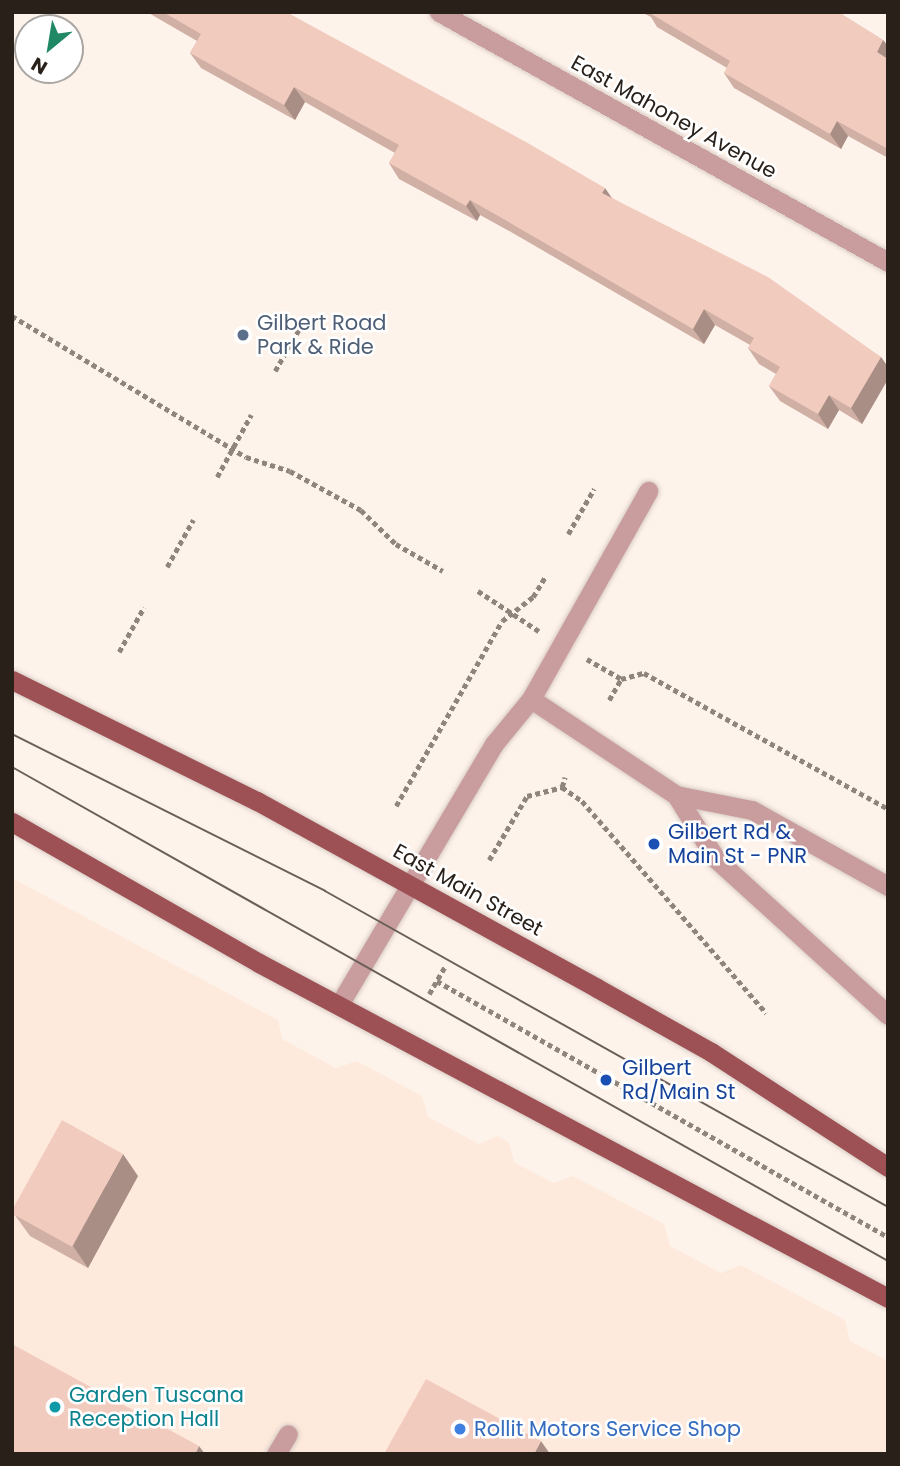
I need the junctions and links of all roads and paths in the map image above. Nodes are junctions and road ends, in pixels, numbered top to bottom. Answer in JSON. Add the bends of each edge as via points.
{"nodes":[{"id":1,"x":439,"y":12,"type":"edge"},
{"id":2,"x":888,"y":262,"type":"edge"},
{"id":3,"x":12,"y":316,"type":"edge"},
{"id":4,"x":302,"y":324,"type":"dead end"},
{"id":5,"x":275,"y":371,"type":"dead end"},
{"id":6,"x":251,"y":415,"type":"dead end"},
{"id":7,"x":232,"y":449,"type":"junction"},
{"id":8,"x":217,"y":477,"type":"dead end"},
{"id":9,"x":594,"y":489,"type":"dead end"},
{"id":10,"x":648,"y":491,"type":"dead end"},
{"id":11,"x":193,"y":520,"type":"dead end"},
{"id":12,"x":568,"y":534,"type":"dead end"},
{"id":13,"x":167,"y":567,"type":"dead end"},
{"id":14,"x":443,"y":571,"type":"dead end"},
{"id":15,"x":545,"y":577,"type":"dead end"},
{"id":16,"x":478,"y":591,"type":"dead end"},
{"id":17,"x":144,"y":607,"type":"dead end"},
{"id":18,"x":512,"y":612,"type":"junction"},
{"id":19,"x":540,"y":631,"type":"dead end"},
{"id":20,"x":119,"y":652,"type":"dead end"},
{"id":21,"x":584,"y":657,"type":"dead end"},
{"id":22,"x":621,"y":679,"type":"junction"},
{"id":23,"x":12,"y":680,"type":"edge"},
{"id":24,"x":531,"y":699,"type":"junction"},
{"id":25,"x":609,"y":700,"type":"dead end"},
{"id":26,"x":565,"y":777,"type":"dead end"},
{"id":27,"x":562,"y":787,"type":"junction"},
{"id":28,"x":676,"y":795,"type":"junction"},
{"id":29,"x":396,"y":806,"type":"dead end"},
{"id":30,"x":888,"y":809,"type":"edge"},
{"id":31,"x":12,"y":822,"type":"edge"},
{"id":32,"x":489,"y":860,"type":"dead end"},
{"id":33,"x":413,"y":885,"type":"junction"},
{"id":34,"x":888,"y":886,"type":"edge"},
{"id":35,"x":445,"y":966,"type":"dead end"},
{"id":36,"x":437,"y":981,"type":"junction"},
{"id":37,"x":429,"y":993,"type":"dead end"},
{"id":38,"x":339,"y":1005,"type":"junction"},
{"id":39,"x":766,"y":1013,"type":"dead end"},
{"id":40,"x":888,"y":1015,"type":"edge"},
{"id":41,"x":888,"y":1167,"type":"edge"},
{"id":42,"x":888,"y":1237,"type":"edge"},
{"id":43,"x":888,"y":1298,"type":"edge"},
{"id":44,"x":288,"y":1434,"type":"dead end"},
{"id":45,"x":276,"y":1454,"type":"edge"}],
"edges":[{"from":1,"to":2,"type":"street","name":"East Mahoney Avenue"},
{"from":3,"to":7,"type":"path"},
{"from":4,"to":5,"type":"path"},
{"from":6,"to":7,"type":"path"},
{"from":7,"to":8,"type":"path"},
{"from":7,"to":14,"type":"path","via":[[290,471],[360,510],[396,544]]},
{"from":9,"to":12,"type":"path"},
{"from":10,"to":24,"type":"street"},
{"from":11,"to":13,"type":"path"},
{"from":15,"to":18,"type":"path","via":[[533,597]]},
{"from":16,"to":18,"type":"path"},
{"from":17,"to":20,"type":"path"},
{"from":18,"to":19,"type":"path"},
{"from":18,"to":29,"type":"path"},
{"from":21,"to":22,"type":"path"},
{"from":22,"to":25,"type":"path"},
{"from":22,"to":30,"type":"path","via":[[645,673]]},
{"from":23,"to":33,"type":"main road","name":"East Main Street"},
{"from":24,"to":28,"type":"street"},
{"from":24,"to":33,"type":"street","via":[[494,744]]},
{"from":26,"to":27,"type":"path"},
{"from":27,"to":32,"type":"path","via":[[527,796]]},
{"from":27,"to":39,"type":"path","via":[[582,801]]},
{"from":28,"to":34,"type":"street","via":[[752,810]]},
{"from":28,"to":40,"type":"street","via":[[716,859]]},
{"from":31,"to":38,"type":"main road"},
{"from":33,"to":38,"type":"street"},
{"from":33,"to":41,"type":"main road","name":"East Main Street","via":[[711,1052]]},
{"from":35,"to":36,"type":"path"},
{"from":36,"to":37,"type":"path"},
{"from":36,"to":42,"type":"path"},
{"from":38,"to":43,"type":"main road"},
{"from":44,"to":45,"type":"street"}]}
